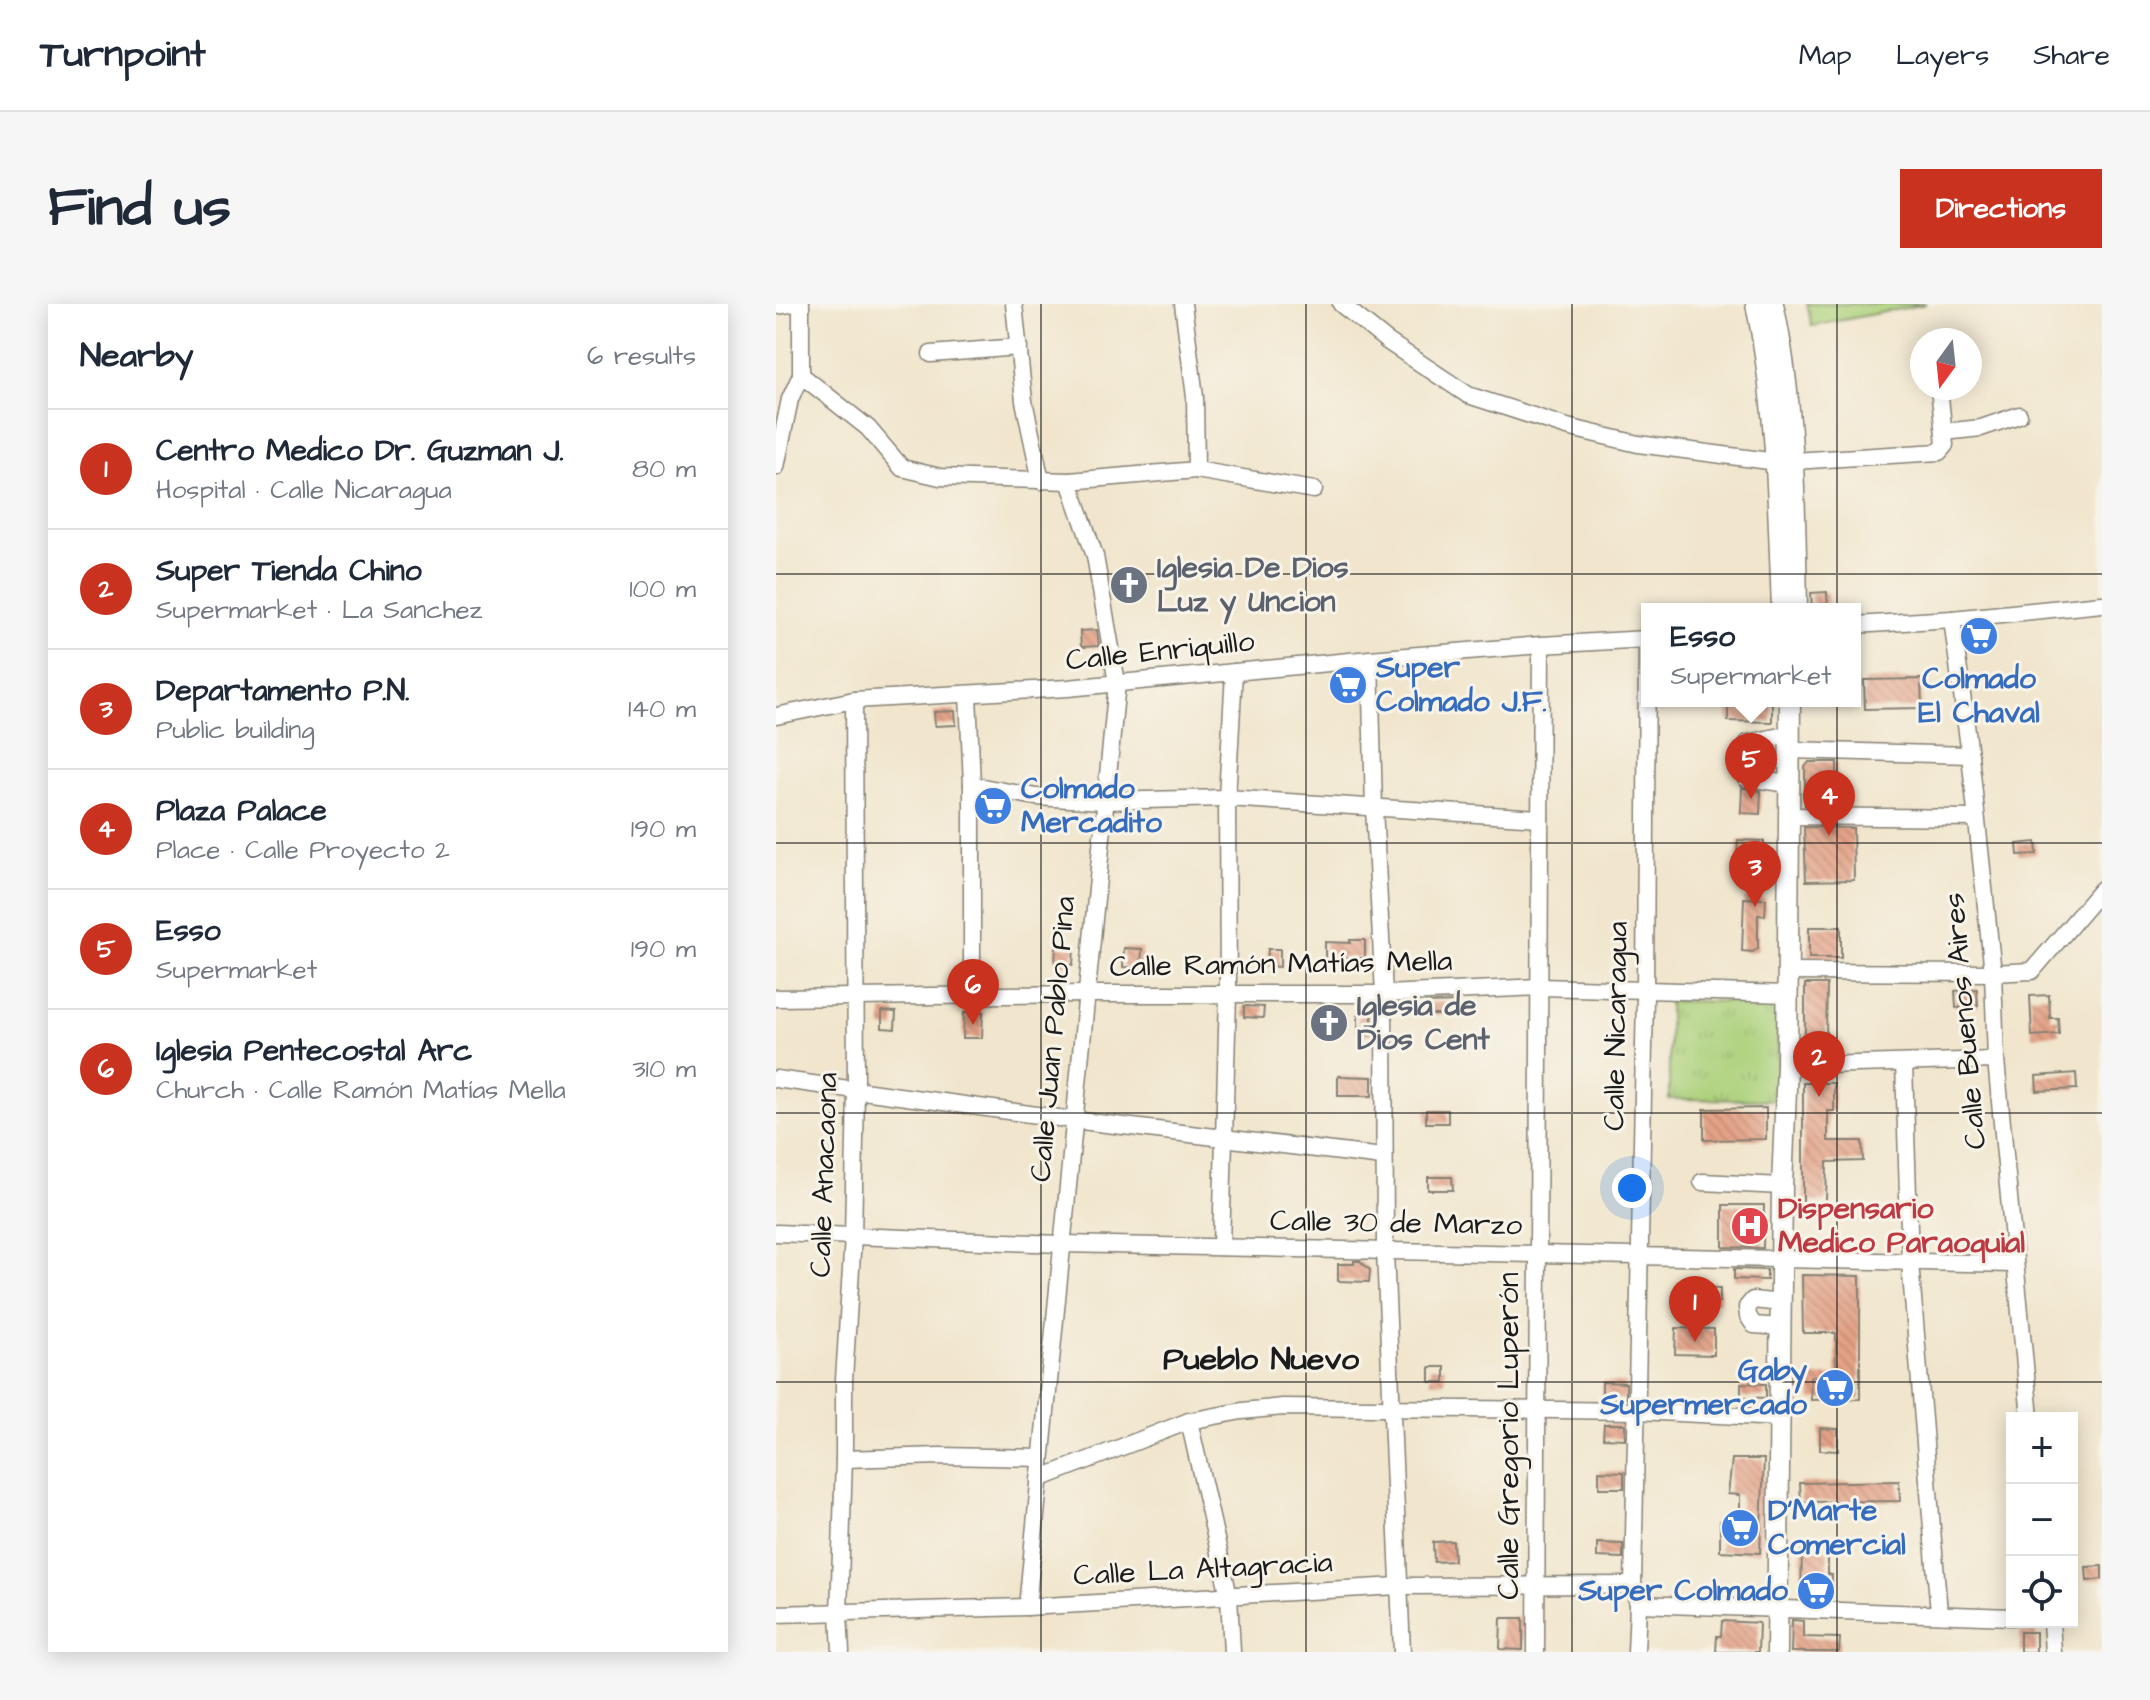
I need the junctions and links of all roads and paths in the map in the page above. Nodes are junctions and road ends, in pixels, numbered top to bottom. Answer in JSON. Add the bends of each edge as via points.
{"nodes":[{"id":1,"x":790,"y":304,"type":"edge"},
{"id":2,"x":801,"y":304,"type":"edge"},
{"id":3,"x":1014,"y":304,"type":"edge"},
{"id":4,"x":1183,"y":304,"type":"edge"},
{"id":5,"x":1341,"y":304,"type":"edge"},
{"id":6,"x":1756,"y":304,"type":"edge"},
{"id":7,"x":1773,"y":304,"type":"edge"},
{"id":8,"x":776,"y":306,"type":"edge"},
{"id":9,"x":1019,"y":347,"type":"junction"},
{"id":10,"x":931,"y":354,"type":"dead end"},
{"id":11,"x":801,"y":375,"type":"junction"},
{"id":12,"x":1940,"y":400,"type":"edge"},
{"id":13,"x":2019,"y":415,"type":"dead end"},
{"id":14,"x":1944,"y":432,"type":"junction"},
{"id":15,"x":1786,"y":461,"type":"junction"},
{"id":16,"x":776,"y":467,"type":"edge"},
{"id":17,"x":1196,"y":470,"type":"junction"},
{"id":18,"x":1041,"y":481,"type":"junction"},
{"id":19,"x":1069,"y":481,"type":"junction"},
{"id":20,"x":1314,"y":490,"type":"dead end"},
{"id":21,"x":1782,"y":603,"type":"edge"},
{"id":22,"x":1797,"y":603,"type":"edge"},
{"id":23,"x":2102,"y":604,"type":"edge"},
{"id":24,"x":1952,"y":619,"type":"junction"},
{"id":25,"x":1861,"y":625,"type":"edge"},
{"id":26,"x":1641,"y":639,"type":"edge"},
{"id":27,"x":1541,"y":645,"type":"junction"},
{"id":28,"x":1370,"y":659,"type":"junction"},
{"id":29,"x":1234,"y":672,"type":"junction"},
{"id":30,"x":1117,"y":683,"type":"junction"},
{"id":31,"x":968,"y":695,"type":"junction"},
{"id":32,"x":854,"y":700,"type":"junction"},
{"id":33,"x":1647,"y":707,"type":"edge"},
{"id":34,"x":1790,"y":707,"type":"edge"},
{"id":35,"x":776,"y":716,"type":"edge"},
{"id":36,"x":1789,"y":742,"type":"junction"},
{"id":37,"x":1970,"y":755,"type":"junction"},
{"id":38,"x":1789,"y":784,"type":"junction"},
{"id":39,"x":972,"y":785,"type":"junction"},
{"id":40,"x":1227,"y":798,"type":"junction"},
{"id":41,"x":1104,"y":801,"type":"junction"},
{"id":42,"x":1374,"y":808,"type":"junction"},
{"id":43,"x":1790,"y":816,"type":"junction"},
{"id":44,"x":1540,"y":818,"type":"junction"},
{"id":45,"x":1975,"y":818,"type":"junction"},
{"id":46,"x":2102,"y":889,"type":"edge"},
{"id":47,"x":1788,"y":972,"type":"junction"},
{"id":48,"x":1993,"y":973,"type":"junction"},
{"id":49,"x":1540,"y":987,"type":"junction"},
{"id":50,"x":1645,"y":988,"type":"junction"},
{"id":51,"x":1085,"y":994,"type":"junction"},
{"id":52,"x":1384,"y":994,"type":"junction"},
{"id":53,"x":1787,"y":994,"type":"junction"},
{"id":54,"x":1228,"y":995,"type":"junction"},
{"id":55,"x":972,"y":996,"type":"junction"},
{"id":56,"x":776,"y":998,"type":"edge"},
{"id":57,"x":855,"y":998,"type":"junction"},
{"id":58,"x":1996,"y":1060,"type":"junction"},
{"id":59,"x":1904,"y":1063,"type":"junction"},
{"id":60,"x":1787,"y":1066,"type":"junction"},
{"id":61,"x":776,"y":1079,"type":"edge"},
{"id":62,"x":856,"y":1090,"type":"junction"},
{"id":63,"x":1073,"y":1120,"type":"junction"},
{"id":64,"x":1224,"y":1139,"type":"junction"},
{"id":65,"x":1383,"y":1157,"type":"junction"},
{"id":66,"x":1702,"y":1182,"type":"dead end"},
{"id":67,"x":1782,"y":1186,"type":"junction"},
{"id":68,"x":776,"y":1233,"type":"edge"},
{"id":69,"x":853,"y":1237,"type":"junction"},
{"id":70,"x":1062,"y":1244,"type":"junction"},
{"id":71,"x":1221,"y":1247,"type":"junction"},
{"id":72,"x":1385,"y":1251,"type":"junction"},
{"id":73,"x":1539,"y":1255,"type":"junction"},
{"id":74,"x":1639,"y":1258,"type":"junction"},
{"id":75,"x":1782,"y":1261,"type":"junction"},
{"id":76,"x":1910,"y":1262,"type":"junction"},
{"id":77,"x":2014,"y":1264,"type":"junction"},
{"id":78,"x":1781,"y":1303,"type":"junction"},
{"id":79,"x":1781,"y":1327,"type":"junction"},
{"id":80,"x":1393,"y":1407,"type":"junction"},
{"id":81,"x":1638,"y":1411,"type":"junction"},
{"id":82,"x":1538,"y":1412,"type":"junction"},
{"id":83,"x":2029,"y":1412,"type":"edge"},
{"id":84,"x":1780,"y":1418,"type":"junction"},
{"id":85,"x":1189,"y":1421,"type":"junction"},
{"id":86,"x":1041,"y":1458,"type":"junction"},
{"id":87,"x":844,"y":1459,"type":"junction"},
{"id":88,"x":1039,"y":1479,"type":"junction"},
{"id":89,"x":1536,"y":1584,"type":"junction"},
{"id":90,"x":1633,"y":1585,"type":"junction"},
{"id":91,"x":1398,"y":1586,"type":"junction"},
{"id":92,"x":1229,"y":1596,"type":"junction"},
{"id":93,"x":1638,"y":1604,"type":"junction"},
{"id":94,"x":1027,"y":1607,"type":"junction"},
{"id":95,"x":1778,"y":1609,"type":"junction"},
{"id":96,"x":839,"y":1613,"type":"junction"},
{"id":97,"x":1939,"y":1613,"type":"junction"},
{"id":98,"x":776,"y":1614,"type":"edge"},
{"id":99,"x":2006,"y":1617,"type":"edge"},
{"id":100,"x":2051,"y":1628,"type":"edge"},
{"id":101,"x":841,"y":1652,"type":"edge"},
{"id":102,"x":1232,"y":1652,"type":"edge"},
{"id":103,"x":1402,"y":1652,"type":"edge"},
{"id":104,"x":1536,"y":1652,"type":"edge"},
{"id":105,"x":1636,"y":1652,"type":"edge"},
{"id":106,"x":1777,"y":1652,"type":"edge"},
{"id":107,"x":2053,"y":1652,"type":"edge"}],
"edges":[{"from":1,"to":8,"type":"street"},
{"from":2,"to":11,"type":"street"},
{"from":3,"to":9,"type":"street"},
{"from":4,"to":17,"type":"street","via":[[1195,397]]},
{"from":5,"to":15,"type":"street","via":[[1468,395],[1638,444]]},
{"from":6,"to":15,"type":"main road"},
{"from":7,"to":15,"type":"main road","via":[[1783,349]]},
{"from":9,"to":10,"type":"street"},
{"from":9,"to":18,"type":"street"},
{"from":11,"to":16,"type":"street","via":[[790,399]]},
{"from":11,"to":18,"type":"street","via":[[868,428],[902,468],[940,477]]},
{"from":12,"to":14,"type":"street"},
{"from":13,"to":14,"type":"street","via":[[1981,428]]},
{"from":14,"to":15,"type":"street","via":[[1945,445],[1939,452]]},
{"from":15,"to":21,"type":"main road"},
{"from":15,"to":22,"type":"main road"},
{"from":17,"to":19,"type":"street"},
{"from":17,"to":20,"type":"street"},
{"from":18,"to":19,"type":"street"},
{"from":19,"to":30,"type":"street","name":"Calle Juan Pablo Pina","via":[[1095,556]]},
{"from":23,"to":24,"type":"street"},
{"from":24,"to":25,"type":"street"},
{"from":24,"to":37,"type":"street","name":"Calle Buenos Aires"},
{"from":26,"to":27,"type":"street","name":"Calle Enriquillo"},
{"from":27,"to":28,"type":"street","name":"Calle Enriquillo"},
{"from":27,"to":44,"type":"street","name":"Calle Gregorio Luperón"},
{"from":28,"to":29,"type":"street","name":"Calle Enriquillo"},
{"from":28,"to":42,"type":"street"},
{"from":29,"to":30,"type":"street","name":"Calle Enriquillo"},
{"from":29,"to":40,"type":"street"},
{"from":30,"to":31,"type":"street","name":"Calle Enriquillo"},
{"from":30,"to":41,"type":"street","name":"Calle Juan Pablo Pina"},
{"from":31,"to":32,"type":"street","name":"Calle Enriquillo"},
{"from":31,"to":39,"type":"street"},
{"from":32,"to":35,"type":"street","name":"Calle Enriquillo"},
{"from":32,"to":57,"type":"street","name":"Calle Anacaona"},
{"from":33,"to":50,"type":"street","name":"Calle Nicaragua"},
{"from":34,"to":36,"type":"main road"},
{"from":36,"to":37,"type":"street"},
{"from":36,"to":38,"type":"main road"},
{"from":36,"to":38,"type":"street","via":[[1748,743],[1744,764],[1746,778]]},
{"from":37,"to":45,"type":"street","name":"Calle Buenos Aires"},
{"from":38,"to":43,"type":"main road"},
{"from":39,"to":41,"type":"street","via":[[1036,797]]},
{"from":39,"to":55,"type":"street"},
{"from":40,"to":41,"type":"street"},
{"from":40,"to":42,"type":"street"},
{"from":40,"to":54,"type":"street"},
{"from":41,"to":51,"type":"street","name":"Calle Juan Pablo Pina"},
{"from":42,"to":44,"type":"street"},
{"from":42,"to":52,"type":"street"},
{"from":43,"to":45,"type":"street"},
{"from":43,"to":47,"type":"main road"},
{"from":44,"to":49,"type":"street","name":"Calle Gregorio Luperón"},
{"from":45,"to":48,"type":"street","name":"Calle Buenos Aires"},
{"from":46,"to":48,"type":"street","via":[[2032,971]]},
{"from":47,"to":48,"type":"street"},
{"from":47,"to":53,"type":"main road"},
{"from":48,"to":58,"type":"street","name":"Calle Buenos Aires"},
{"from":49,"to":50,"type":"street","name":"Calle Ramón Matías Mella"},
{"from":49,"to":52,"type":"street","name":"Calle Ramón Matías Mella"},
{"from":49,"to":73,"type":"street","name":"Calle Gregorio Luperón"},
{"from":50,"to":53,"type":"street","name":"Calle Ramón Matías Mella"},
{"from":50,"to":74,"type":"street","name":"Calle Nicaragua"},
{"from":51,"to":54,"type":"street","name":"Calle Ramón Matías Mella"},
{"from":51,"to":55,"type":"street","name":"Calle Ramón Matías Mella"},
{"from":51,"to":63,"type":"street","name":"Calle Juan Pablo Pina"},
{"from":52,"to":54,"type":"street","name":"Calle Ramón Matías Mella"},
{"from":52,"to":65,"type":"street"},
{"from":53,"to":60,"type":"main road"},
{"from":54,"to":64,"type":"street"},
{"from":55,"to":57,"type":"street","name":"Calle Ramón Matías Mella"},
{"from":56,"to":57,"type":"street","name":"Calle Ramón Matías Mella"},
{"from":57,"to":62,"type":"street","name":"Calle Anacaona"},
{"from":58,"to":59,"type":"street"},
{"from":58,"to":77,"type":"street","name":"Calle Buenos Aires"},
{"from":59,"to":60,"type":"street"},
{"from":59,"to":76,"type":"street"},
{"from":60,"to":67,"type":"main road"},
{"from":61,"to":62,"type":"street"},
{"from":62,"to":63,"type":"street"},
{"from":62,"to":69,"type":"street","name":"Calle Anacaona"},
{"from":63,"to":64,"type":"street"},
{"from":63,"to":70,"type":"street","name":"Calle Juan Pablo Pina"},
{"from":64,"to":65,"type":"street"},
{"from":64,"to":71,"type":"street"},
{"from":65,"to":72,"type":"street"},
{"from":66,"to":67,"type":"street"},
{"from":67,"to":75,"type":"main road"},
{"from":68,"to":69,"type":"street","name":"Calle 30 de Marzo"},
{"from":69,"to":70,"type":"street","name":"Calle 30 de Marzo"},
{"from":69,"to":87,"type":"street","name":"Calle Anacaona"},
{"from":70,"to":71,"type":"street","name":"Calle 30 de Marzo"},
{"from":70,"to":86,"type":"street","name":"Calle Juan Pablo Pina"},
{"from":71,"to":72,"type":"street","name":"Calle 30 de Marzo"},
{"from":72,"to":73,"type":"street","name":"Calle 30 de Marzo"},
{"from":72,"to":80,"type":"street"},
{"from":73,"to":74,"type":"street","name":"Calle 30 de Marzo"},
{"from":73,"to":82,"type":"street","name":"Calle Gregorio Luperón"},
{"from":74,"to":75,"type":"street","name":"Calle 30 de Marzo"},
{"from":74,"to":81,"type":"street","name":"Calle Nicaragua"},
{"from":75,"to":76,"type":"street","name":"Calle 30 de Marzo"},
{"from":75,"to":78,"type":"main road"},
{"from":76,"to":77,"type":"street","name":"Calle 30 de Marzo"},
{"from":76,"to":97,"type":"street"},
{"from":77,"to":83,"type":"street","name":"Calle Buenos Aires"},
{"from":78,"to":79,"type":"main road"},
{"from":78,"to":79,"type":"street","via":[[1753,1300],[1747,1307],[1754,1325]]},
{"from":79,"to":84,"type":"main road"},
{"from":80,"to":82,"type":"street"},
{"from":80,"to":85,"type":"street","via":[[1283,1407]]},
{"from":80,"to":91,"type":"street"},
{"from":81,"to":82,"type":"street"},
{"from":81,"to":84,"type":"street"},
{"from":81,"to":90,"type":"street","name":"Calle Nicaragua"},
{"from":82,"to":89,"type":"street","name":"Calle Gregorio Luperón"},
{"from":84,"to":95,"type":"main road"},
{"from":85,"to":88,"type":"street"},
{"from":85,"to":92,"type":"street"},
{"from":86,"to":87,"type":"street"},
{"from":86,"to":88,"type":"street","name":"Calle Juan Pablo Pina"},
{"from":87,"to":96,"type":"street","name":"Calle Anacaona"},
{"from":88,"to":94,"type":"street","name":"Calle Juan Pablo Pina"},
{"from":89,"to":90,"type":"street","name":"Calle La Altagracia"},
{"from":89,"to":91,"type":"street","name":"Calle La Altagracia"},
{"from":89,"to":104,"type":"street","name":"Calle Gregorio Luperón"},
{"from":90,"to":93,"type":"street","name":"Calle Nicaragua"},
{"from":91,"to":92,"type":"street","name":"Calle La Altagracia"},
{"from":91,"to":103,"type":"street"},
{"from":92,"to":94,"type":"street","name":"Calle La Altagracia"},
{"from":92,"to":102,"type":"street"},
{"from":93,"to":95,"type":"street"},
{"from":93,"to":105,"type":"street","name":"Calle Nicaragua"},
{"from":94,"to":96,"type":"street","name":"Calle La Altagracia"},
{"from":95,"to":97,"type":"street"},
{"from":95,"to":106,"type":"main road"},
{"from":96,"to":98,"type":"street","name":"Calle La Altagracia"},
{"from":96,"to":101,"type":"street","name":"Calle Anacaona"},
{"from":97,"to":99,"type":"street"},
{"from":100,"to":107,"type":"street"}]}
